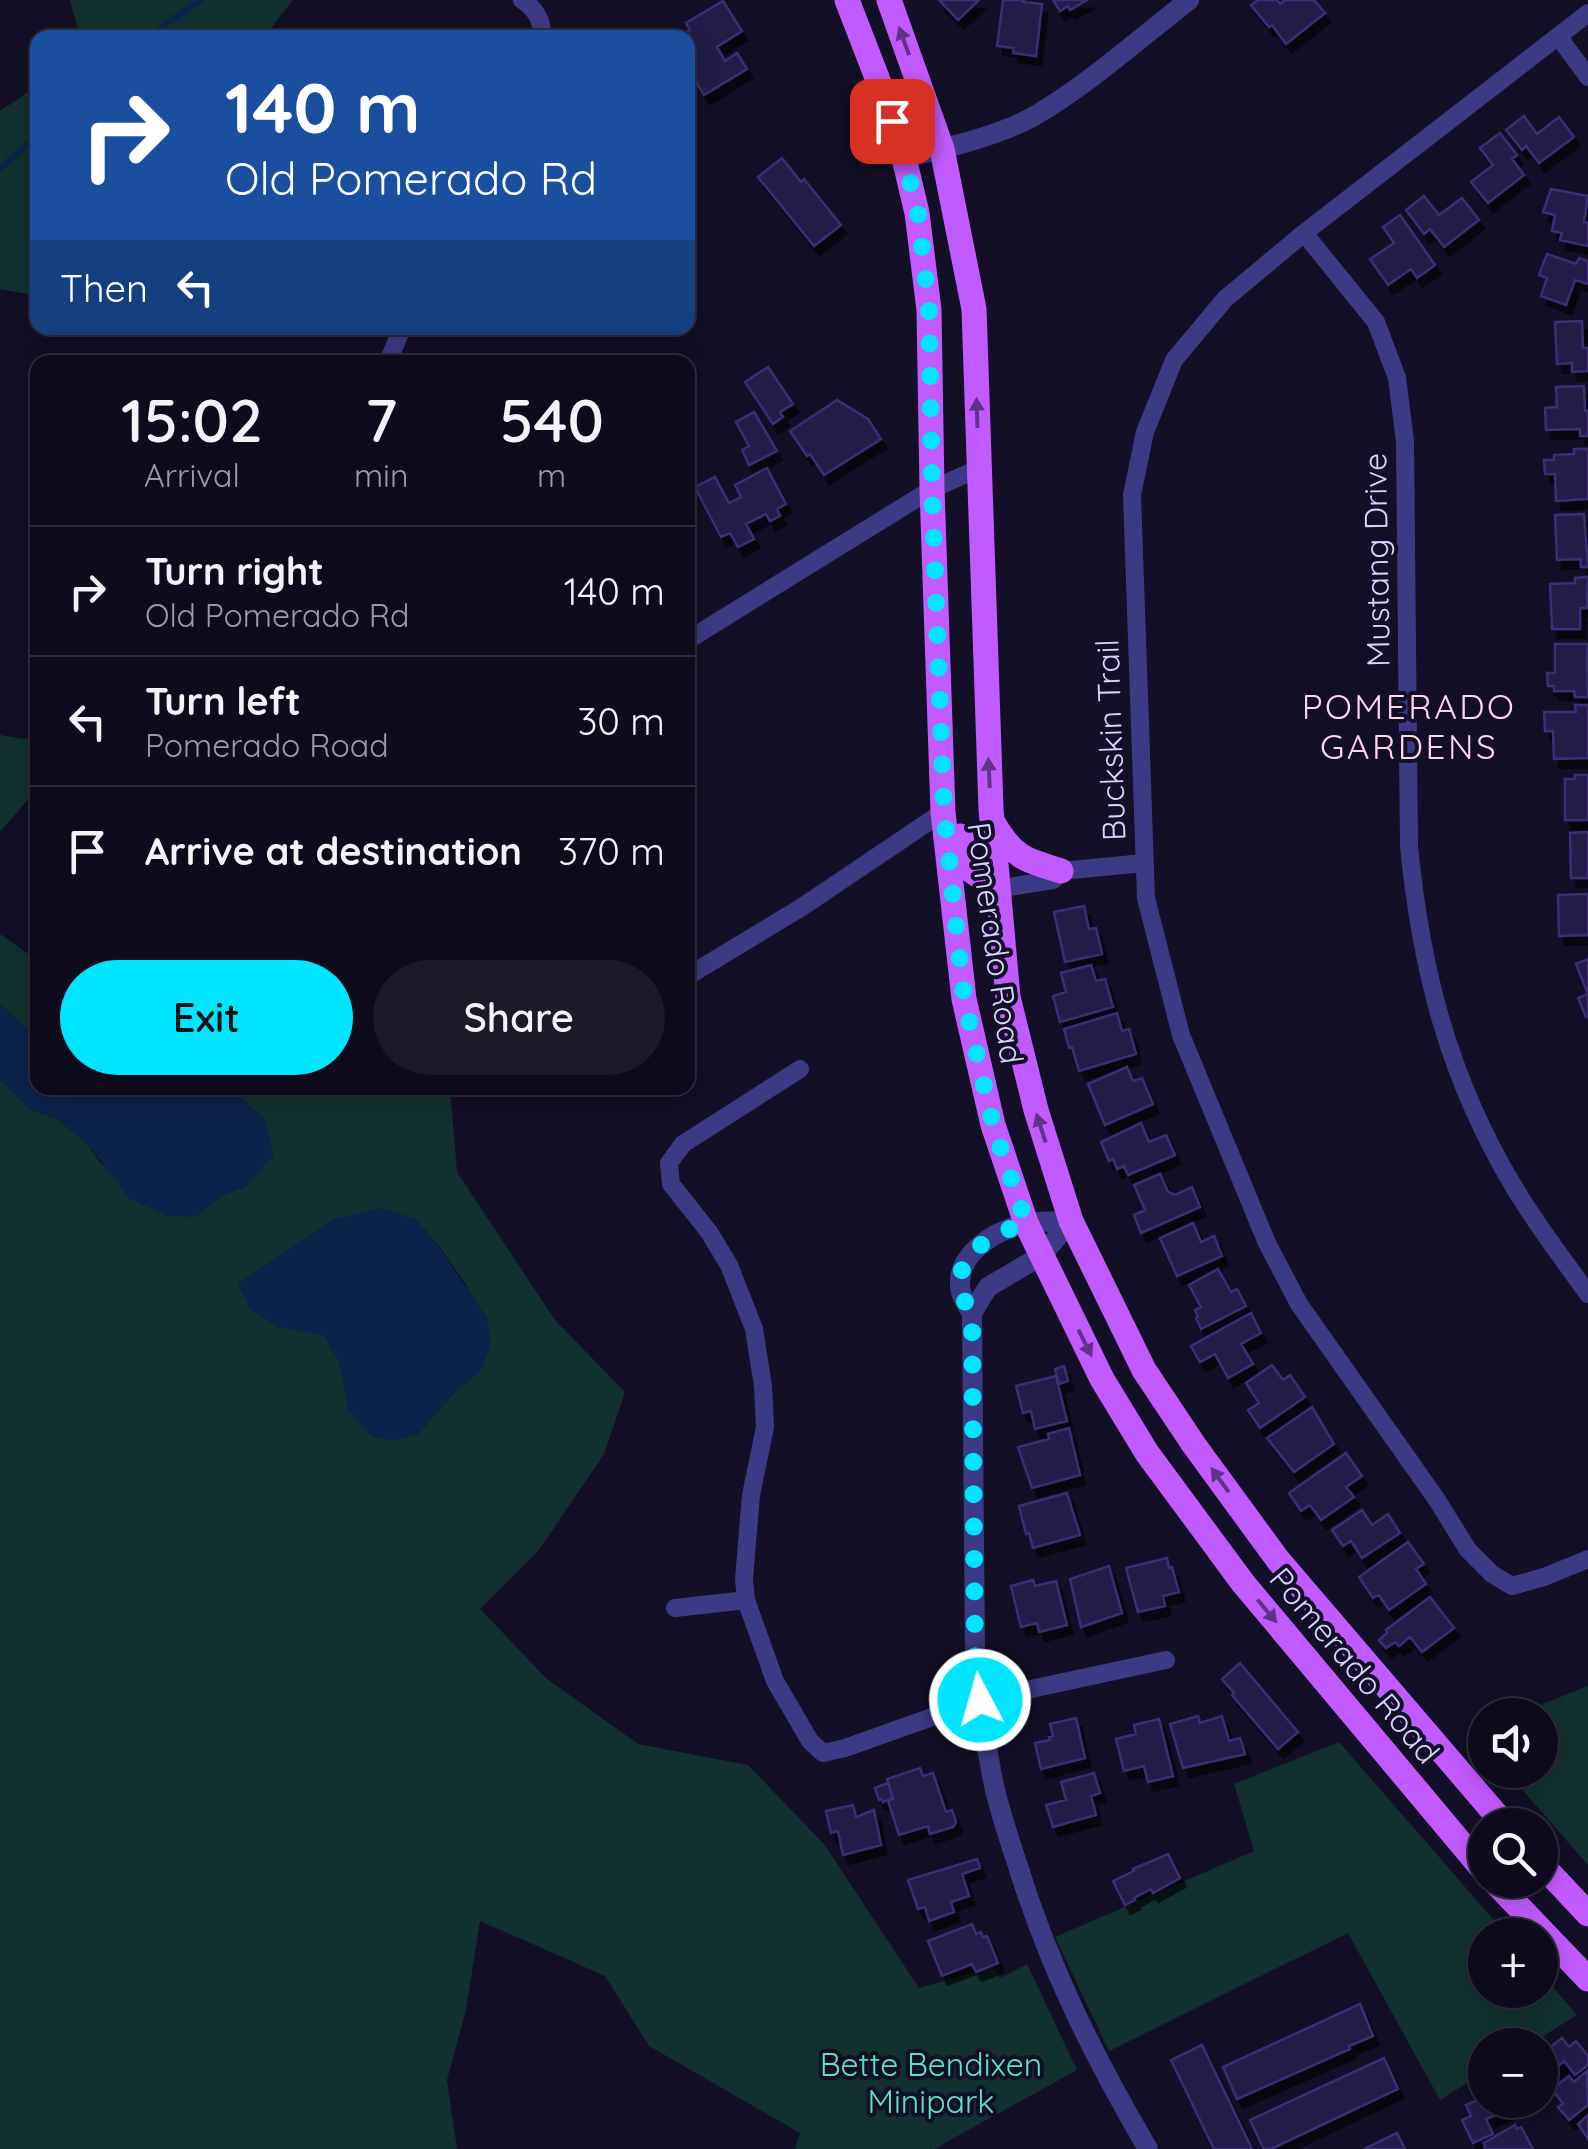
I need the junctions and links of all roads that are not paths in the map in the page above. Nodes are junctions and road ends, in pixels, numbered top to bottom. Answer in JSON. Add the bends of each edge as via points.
{"nodes":[{"id":1,"x":522,"y":0,"type":"edge"},
{"id":2,"x":846,"y":0,"type":"edge"},
{"id":3,"x":889,"y":0,"type":"edge"},
{"id":4,"x":1190,"y":0,"type":"edge"},
{"id":5,"x":1588,"y":13,"type":"edge"},
{"id":6,"x":543,"y":30,"type":"edge"},
{"id":7,"x":1558,"y":36,"type":"junction"},
{"id":8,"x":1588,"y":77,"type":"edge"},
{"id":9,"x":942,"y":149,"type":"junction"},
{"id":10,"x":904,"y":158,"type":"junction"},
{"id":11,"x":1304,"y":233,"type":"junction"},
{"id":12,"x":978,"y":469,"type":"junction"},
{"id":13,"x":932,"y":490,"type":"junction"},
{"id":14,"x":695,"y":636,"type":"edge"},
{"id":15,"x":944,"y":812,"type":"junction"},
{"id":16,"x":992,"y":820,"type":"junction"},
{"id":17,"x":1144,"y":863,"type":"junction"},
{"id":18,"x":1061,"y":870,"type":"junction"},
{"id":19,"x":997,"y":889,"type":"junction"},
{"id":20,"x":695,"y":972,"type":"edge"},
{"id":21,"x":800,"y":1068,"type":"dead end"},
{"id":22,"x":1071,"y":1220,"type":"junction"},
{"id":23,"x":1026,"y":1223,"type":"junction"},
{"id":24,"x":1042,"y":1256,"type":"junction"},
{"id":25,"x":1588,"y":1294,"type":"edge"},
{"id":26,"x":972,"y":1314,"type":"junction"},
{"id":27,"x":1588,"y":1559,"type":"edge"},
{"id":28,"x":746,"y":1600,"type":"junction"},
{"id":29,"x":675,"y":1608,"type":"dead end"},
{"id":30,"x":1166,"y":1660,"type":"dead end"},
{"id":31,"x":980,"y":1700,"type":"junction"},
{"id":32,"x":1490,"y":1808,"type":"edge"},
{"id":33,"x":1468,"y":1852,"type":"edge"},
{"id":34,"x":1558,"y":1882,"type":"edge"},
{"id":35,"x":1510,"y":1898,"type":"edge"},
{"id":36,"x":1588,"y":1914,"type":"edge"},
{"id":37,"x":1588,"y":1979,"type":"edge"},
{"id":38,"x":1148,"y":2149,"type":"edge"}],
"edges":[{"from":1,"to":6,"type":"street"},
{"from":2,"to":10,"type":"main road","name":"Pomerado Road"},
{"from":9,"to":3,"type":"main road","name":"Pomerado Road","one_way":true},
{"from":4,"to":9,"type":"street","via":[[1036,115]]},
{"from":5,"to":7,"type":"street","name":"Buckskin Trail"},
{"from":7,"to":8,"type":"street"},
{"from":7,"to":11,"type":"street","name":"Buckskin Trail"},
{"from":9,"to":10,"type":"street"},
{"from":12,"to":9,"type":"main road","name":"Pomerado Road","one_way":true,"via":[[974,309]]},
{"from":10,"to":13,"type":"main road","name":"Pomerado Road","via":[[918,212],[929,310]]},
{"from":11,"to":17,"type":"street","name":"Buckskin Trail","via":[[1225,300],[1174,360],[1144,432],[1132,495]]},
{"from":11,"to":25,"type":"street","name":"Mustang Drive","via":[[1376,322],[1397,378],[1405,441],[1409,846],[1428,977],[1485,1136]]},
{"from":12,"to":13,"type":"street"},
{"from":16,"to":12,"type":"main road","name":"Pomerado Road","one_way":true},
{"from":13,"to":14,"type":"street"},
{"from":13,"to":15,"type":"main road","name":"Pomerado Road"},
{"from":15,"to":19,"type":"main road","via":[[961,836],[965,866]]},
{"from":15,"to":20,"type":"street"},
{"from":15,"to":23,"type":"main road","name":"Pomerado Road","via":[[964,998],[993,1125]]},
{"from":16,"to":18,"type":"main road","via":[[1016,854]]},
{"from":16,"to":19,"type":"main road","name":"Pomerado Road"},
{"from":17,"to":18,"type":"street"},
{"from":17,"to":27,"type":"street","name":"Buckskin Trail","via":[[1146,898],[1181,1035],[1299,1304],[1468,1550],[1492,1574],[1512,1586]]},
{"from":18,"to":19,"type":"street","via":[[1053,880]]},
{"from":22,"to":19,"type":"main road","name":"Pomerado Road","one_way":true,"via":[[1008,997]]},
{"from":21,"to":28,"type":"street","via":[[683,1144],[668,1163],[670,1184],[735,1275],[759,1353],[764,1427],[751,1495]]},
{"from":22,"to":23,"type":"street"},
{"from":22,"to":24,"type":"street"},
{"from":32,"to":22,"type":"main road","name":"Pomerado Road","one_way":true,"via":[[1278,1560],[1194,1445],[1144,1370]]},
{"from":23,"to":24,"type":"main road","name":"Pomerado Road"},
{"from":23,"to":26,"type":"street","via":[[968,1256],[960,1275]]},
{"from":24,"to":26,"type":"street","via":[[988,1286]]},
{"from":24,"to":33,"type":"main road","name":"Pomerado Road","one_way":true,"via":[[1102,1380],[1147,1453],[1244,1583]]},
{"from":26,"to":31,"type":"street"},
{"from":28,"to":29,"type":"street"},
{"from":28,"to":31,"type":"street","via":[[775,1681],[822,1753]]},
{"from":30,"to":31,"type":"street"},
{"from":31,"to":38,"type":"street","via":[[996,1793],[1042,1940]]},
{"from":34,"to":36,"type":"main road"},
{"from":35,"to":37,"type":"main road"}]}
